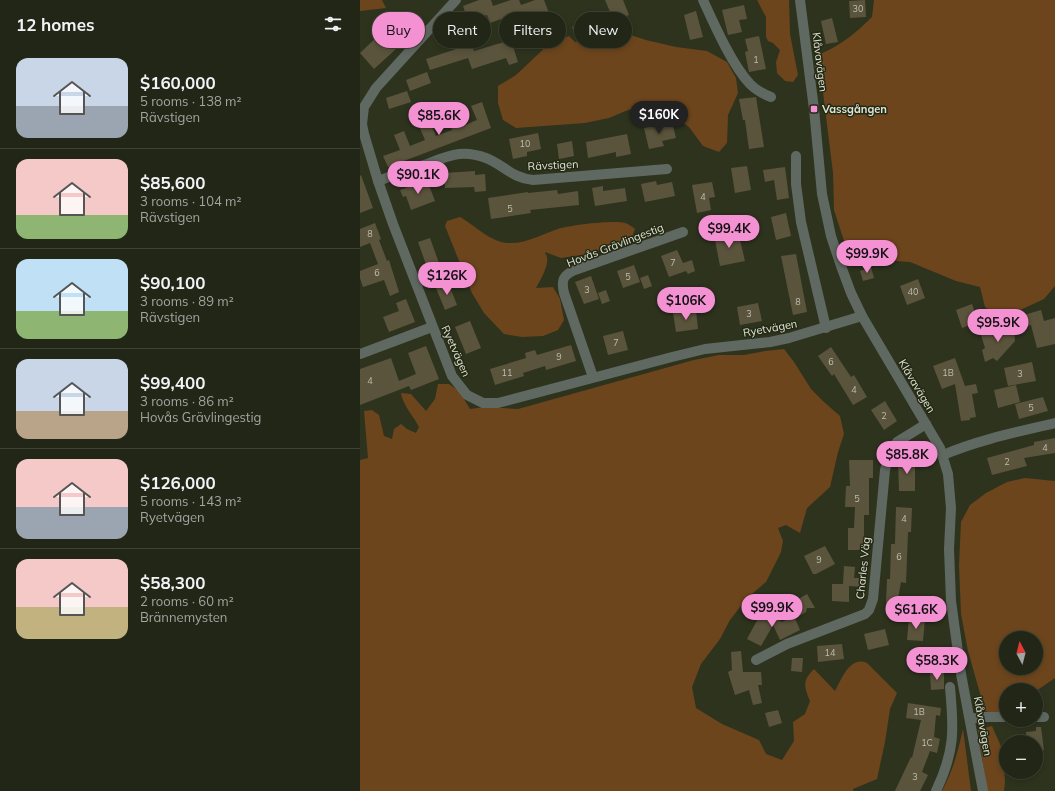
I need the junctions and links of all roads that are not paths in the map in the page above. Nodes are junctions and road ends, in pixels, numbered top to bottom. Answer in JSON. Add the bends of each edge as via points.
{"nodes":[{"id":1,"x":456,"y":0,"type":"edge"},
{"id":2,"x":703,"y":0,"type":"edge"},
{"id":3,"x":800,"y":0,"type":"edge"},
{"id":4,"x":770,"y":97,"type":"dead end"},
{"id":5,"x":796,"y":156,"type":"dead end"},
{"id":6,"x":667,"y":169,"type":"dead end"},
{"id":7,"x":378,"y":181,"type":"junction"},
{"id":8,"x":682,"y":232,"type":"dead end"},
{"id":9,"x":862,"y":316,"type":"junction"},
{"id":10,"x":432,"y":327,"type":"junction"},
{"id":11,"x":826,"y":328,"type":"junction"},
{"id":12,"x":360,"y":354,"type":"edge"},
{"id":13,"x":593,"y":377,"type":"junction"},
{"id":14,"x":1055,"y":423,"type":"edge"},
{"id":15,"x":926,"y":424,"type":"junction"},
{"id":16,"x":943,"y":455,"type":"junction"},
{"id":17,"x":756,"y":660,"type":"dead end"},
{"id":18,"x":950,"y":687,"type":"dead end"},
{"id":19,"x":999,"y":717,"type":"edge"},
{"id":20,"x":970,"y":719,"type":"junction"},
{"id":21,"x":936,"y":791,"type":"edge"},
{"id":22,"x":982,"y":791,"type":"edge"}],
"edges":[{"from":1,"to":7,"type":"street","name":"Ryetvägen","via":[[376,88],[364,107],[362,124]]},
{"from":2,"to":4,"type":"street","via":[[740,71],[751,85]]},
{"from":3,"to":9,"type":"street","name":"Klåvavägen","via":[[826,216],[841,266]]},
{"from":5,"to":11,"type":"street","via":[[796,184],[801,222]]},
{"from":6,"to":7,"type":"street","name":"Rävstigen","via":[[533,180],[514,175],[489,159],[474,154],[458,154]]},
{"from":7,"to":10,"type":"street","name":"Ryetvägen"},
{"from":8,"to":13,"type":"street","name":"Hovås Grävlingestig","via":[[575,270],[564,278],[564,292]]},
{"from":9,"to":11,"type":"street","name":"Ryetvägen"},
{"from":9,"to":15,"type":"street","name":"Klåvavägen"},
{"from":10,"to":12,"type":"street"},
{"from":10,"to":13,"type":"street","name":"Ryetvägen","via":[[452,376],[467,395],[483,402],[514,400]]},
{"from":11,"to":13,"type":"street","name":"Ryetvägen","via":[[770,342],[705,350]]},
{"from":14,"to":16,"type":"street","via":[[1003,435]]},
{"from":15,"to":16,"type":"street","name":"Klåvavägen"},
{"from":15,"to":17,"type":"street","name":"Charles Väg","via":[[897,442],[890,452],[885,470],[873,599],[869,610],[865,614],[774,650]]},
{"from":16,"to":20,"type":"street","name":"Klåvavägen","via":[[951,495],[951,601]]},
{"from":18,"to":21,"type":"street","via":[[952,746],[946,770]]},
{"from":19,"to":20,"type":"street"},
{"from":20,"to":22,"type":"street","name":"Klåvavägen"}]}
